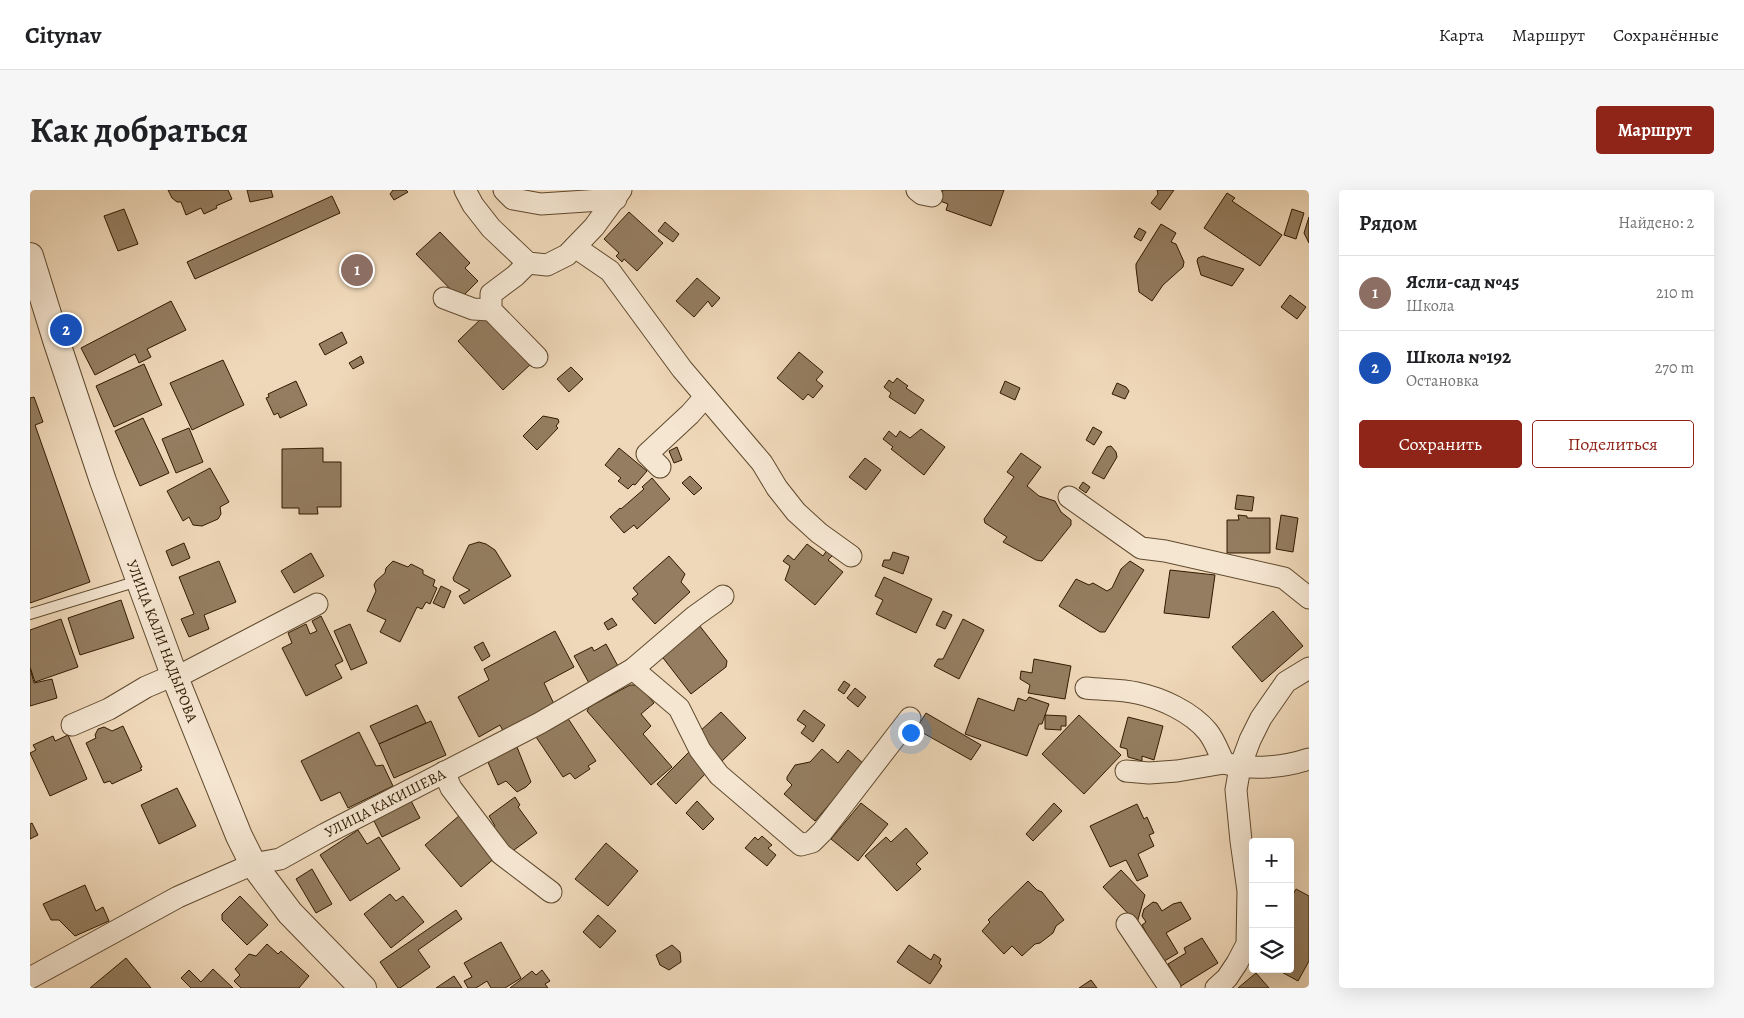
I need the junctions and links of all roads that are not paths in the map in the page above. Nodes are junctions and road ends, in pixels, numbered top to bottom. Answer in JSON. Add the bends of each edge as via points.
{"nodes":[{"id":1,"x":465,"y":190,"type":"edge"},
{"id":2,"x":516,"y":194,"type":"edge"},
{"id":3,"x":618,"y":195,"type":"edge"},
{"id":4,"x":574,"y":247,"type":"junction"},
{"id":5,"x":30,"y":256,"type":"edge"},
{"id":6,"x":528,"y":263,"type":"junction"},
{"id":7,"x":444,"y":298,"type":"dead end"},
{"id":8,"x":491,"y":310,"type":"junction"},
{"id":9,"x":537,"y":357,"type":"dead end"},
{"id":10,"x":705,"y":397,"type":"junction"},
{"id":11,"x":660,"y":467,"type":"dead end"},
{"id":12,"x":1069,"y":497,"type":"dead end"},
{"id":13,"x":851,"y":556,"type":"dead end"},
{"id":14,"x":139,"y":580,"type":"junction"},
{"id":15,"x":723,"y":596,"type":"dead end"},
{"id":16,"x":1309,"y":598,"type":"edge"},
{"id":17,"x":317,"y":604,"type":"dead end"},
{"id":18,"x":30,"y":614,"type":"edge"},
{"id":19,"x":633,"y":668,"type":"junction"},
{"id":20,"x":1309,"y":668,"type":"edge"},
{"id":21,"x":174,"y":677,"type":"junction"},
{"id":22,"x":1086,"y":688,"type":"dead end"},
{"id":23,"x":910,"y":718,"type":"dead end"},
{"id":24,"x":72,"y":725,"type":"dead end"},
{"id":25,"x":1309,"y":759,"type":"edge"},
{"id":26,"x":1232,"y":765,"type":"junction"},
{"id":27,"x":1126,"y":771,"type":"dead end"},
{"id":28,"x":444,"y":772,"type":"junction"},
{"id":29,"x":253,"y":864,"type":"junction"},
{"id":30,"x":551,"y":892,"type":"dead end"},
{"id":31,"x":1127,"y":924,"type":"dead end"},
{"id":32,"x":30,"y":978,"type":"edge"},
{"id":33,"x":363,"y":988,"type":"edge"},
{"id":34,"x":1170,"y":988,"type":"edge"},
{"id":35,"x":1216,"y":988,"type":"edge"}],
"edges":[{"from":1,"to":6,"type":"street","via":[[492,228]]},
{"from":2,"to":3,"type":"street","via":[[541,204]]},
{"from":3,"to":4,"type":"street"},
{"from":4,"to":6,"type":"street","via":[[567,255],[547,265]]},
{"from":4,"to":10,"type":"street","via":[[610,271]]},
{"from":5,"to":14,"type":"street","name":"УЛИЦА КАЛИ НАДЫРОВА","via":[[56,343]]},
{"from":6,"to":8,"type":"street","via":[[491,294]]},
{"from":7,"to":8,"type":"street","via":[[473,309]]},
{"from":8,"to":9,"type":"street"},
{"from":10,"to":11,"type":"street","via":[[647,454]]},
{"from":10,"to":13,"type":"street","via":[[762,462],[796,512]]},
{"from":12,"to":16,"type":"street","via":[[1142,548],[1284,578]]},
{"from":14,"to":18,"type":"lane"},
{"from":14,"to":21,"type":"street","name":"УЛИЦА КАЛИ НАДЫРОВА"},
{"from":15,"to":19,"type":"street","name":"УЛИЦА КАКИШЕВА"},
{"from":17,"to":21,"type":"street"},
{"from":19,"to":23,"type":"street","via":[[679,708],[700,750],[719,775],[801,845],[812,842],[822,832]]},
{"from":19,"to":28,"type":"street","name":"УЛИЦА КАКИШЕВА","via":[[540,723]]},
{"from":20,"to":26,"type":"street","via":[[1286,682]]},
{"from":21,"to":24,"type":"street","via":[[146,687],[109,709]]},
{"from":21,"to":29,"type":"street","name":"УЛИЦА КАЛИ НАДЫРОВА"},
{"from":22,"to":26,"type":"street","via":[[1136,693],[1182,712],[1208,733]]},
{"from":25,"to":26,"type":"street","via":[[1291,765]]},
{"from":26,"to":27,"type":"street","via":[[1149,773]]},
{"from":26,"to":35,"type":"street","via":[[1248,891],[1247,944],[1232,970]]},
{"from":28,"to":29,"type":"street","name":"УЛИЦА КАКИШЕВА","via":[[280,859]]},
{"from":28,"to":30,"type":"street","via":[[452,788],[501,854]]},
{"from":29,"to":32,"type":"street","name":"УЛИЦА КАКИШЕВА","via":[[178,897]]},
{"from":29,"to":33,"type":"street","name":"УЛИЦА КАЛИ НАДЫРОВА","via":[[290,913]]},
{"from":31,"to":34,"type":"street"}]}
